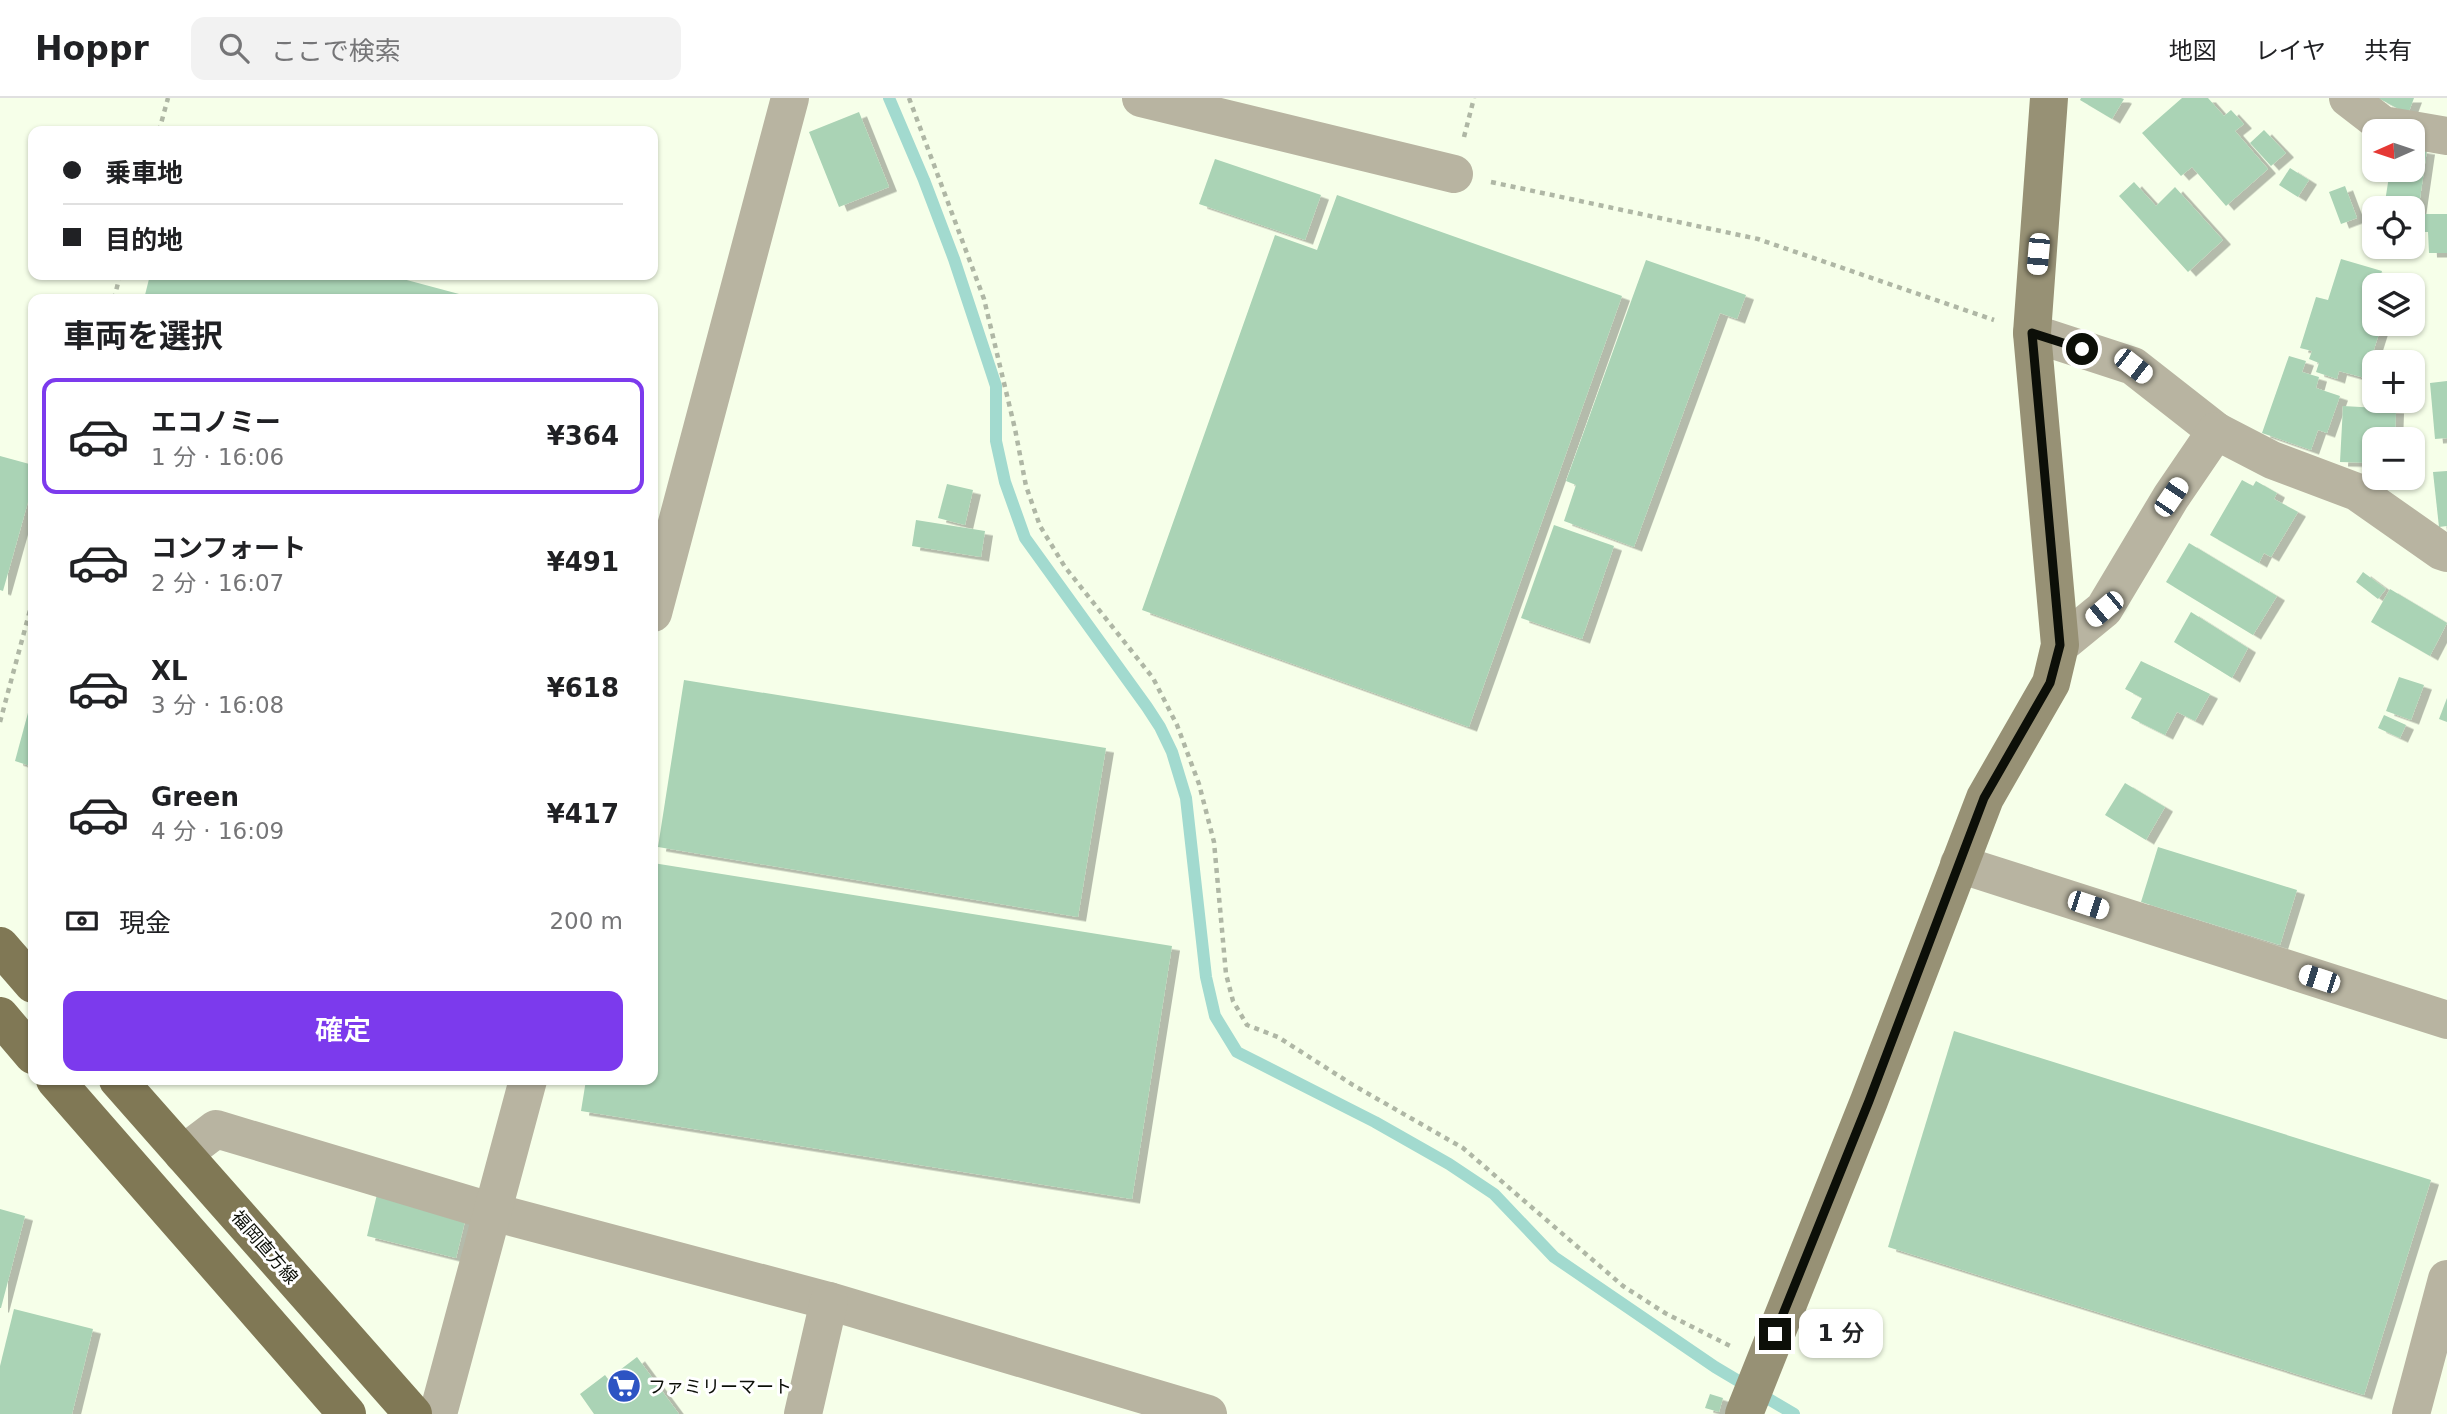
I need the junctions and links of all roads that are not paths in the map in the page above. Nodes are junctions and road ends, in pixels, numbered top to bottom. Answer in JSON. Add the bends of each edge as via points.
{"nodes":[{"id":1,"x":790,"y":98,"type":"edge"},
{"id":2,"x":1140,"y":98,"type":"edge"},
{"id":3,"x":2049,"y":98,"type":"edge"},
{"id":4,"x":2348,"y":98,"type":"edge"},
{"id":5,"x":2447,"y":136,"type":"edge"},
{"id":6,"x":1454,"y":174,"type":"road end"},
{"id":7,"x":2032,"y":333,"type":"junction"},
{"id":8,"x":2216,"y":431,"type":"junction"},
{"id":9,"x":2447,"y":553,"type":"edge"},
{"id":10,"x":658,"y":594,"type":"edge"},
{"id":11,"x":2060,"y":645,"type":"junction"},
{"id":12,"x":1959,"y":864,"type":"junction"},
{"id":13,"x":0,"y":946,"type":"edge"},
{"id":14,"x":28,"y":978,"type":"edge"},
{"id":15,"x":0,"y":1016,"type":"edge"},
{"id":16,"x":2447,"y":1020,"type":"edge"},
{"id":17,"x":28,"y":1049,"type":"edge"},
{"id":18,"x":59,"y":1085,"type":"edge"},
{"id":19,"x":122,"y":1085,"type":"edge"},
{"id":20,"x":527,"y":1085,"type":"edge"},
{"id":21,"x":183,"y":1154,"type":"junction"},
{"id":22,"x":493,"y":1212,"type":"junction"},
{"id":23,"x":2447,"y":1279,"type":"edge"},
{"id":24,"x":830,"y":1301,"type":"junction"},
{"id":25,"x":347,"y":1414,"type":"edge"},
{"id":26,"x":413,"y":1414,"type":"edge"},
{"id":27,"x":438,"y":1414,"type":"edge"},
{"id":28,"x":803,"y":1414,"type":"edge"},
{"id":29,"x":1208,"y":1414,"type":"edge"},
{"id":30,"x":1744,"y":1414,"type":"edge"},
{"id":31,"x":2411,"y":1414,"type":"edge"}],
"edges":[{"from":1,"to":10,"type":"street"},
{"from":2,"to":6,"type":"street"},
{"from":3,"to":7,"type":"street"},
{"from":4,"to":5,"type":"street","via":[[2384,125]]},
{"from":7,"to":8,"type":"street","via":[[2133,366]]},
{"from":7,"to":11,"type":"street"},
{"from":8,"to":9,"type":"street","via":[[2272,460],[2357,492]]},
{"from":8,"to":11,"type":"street","via":[[2104,609]]},
{"from":11,"to":12,"type":"street","via":[[2050,683],[1984,798]]},
{"from":12,"to":16,"type":"street"},
{"from":12,"to":30,"type":"street"},
{"from":13,"to":14,"type":"main road"},
{"from":15,"to":17,"type":"main road"},
{"from":18,"to":25,"type":"main road"},
{"from":19,"to":21,"type":"main road","name":"福岡直方線"},
{"from":20,"to":22,"type":"street"},
{"from":21,"to":22,"type":"street","via":[[216,1129]]},
{"from":21,"to":26,"type":"main road","name":"福岡直方線"},
{"from":22,"to":24,"type":"street"},
{"from":22,"to":27,"type":"street"},
{"from":23,"to":31,"type":"street"},
{"from":24,"to":28,"type":"street"},
{"from":24,"to":29,"type":"street"}]}
